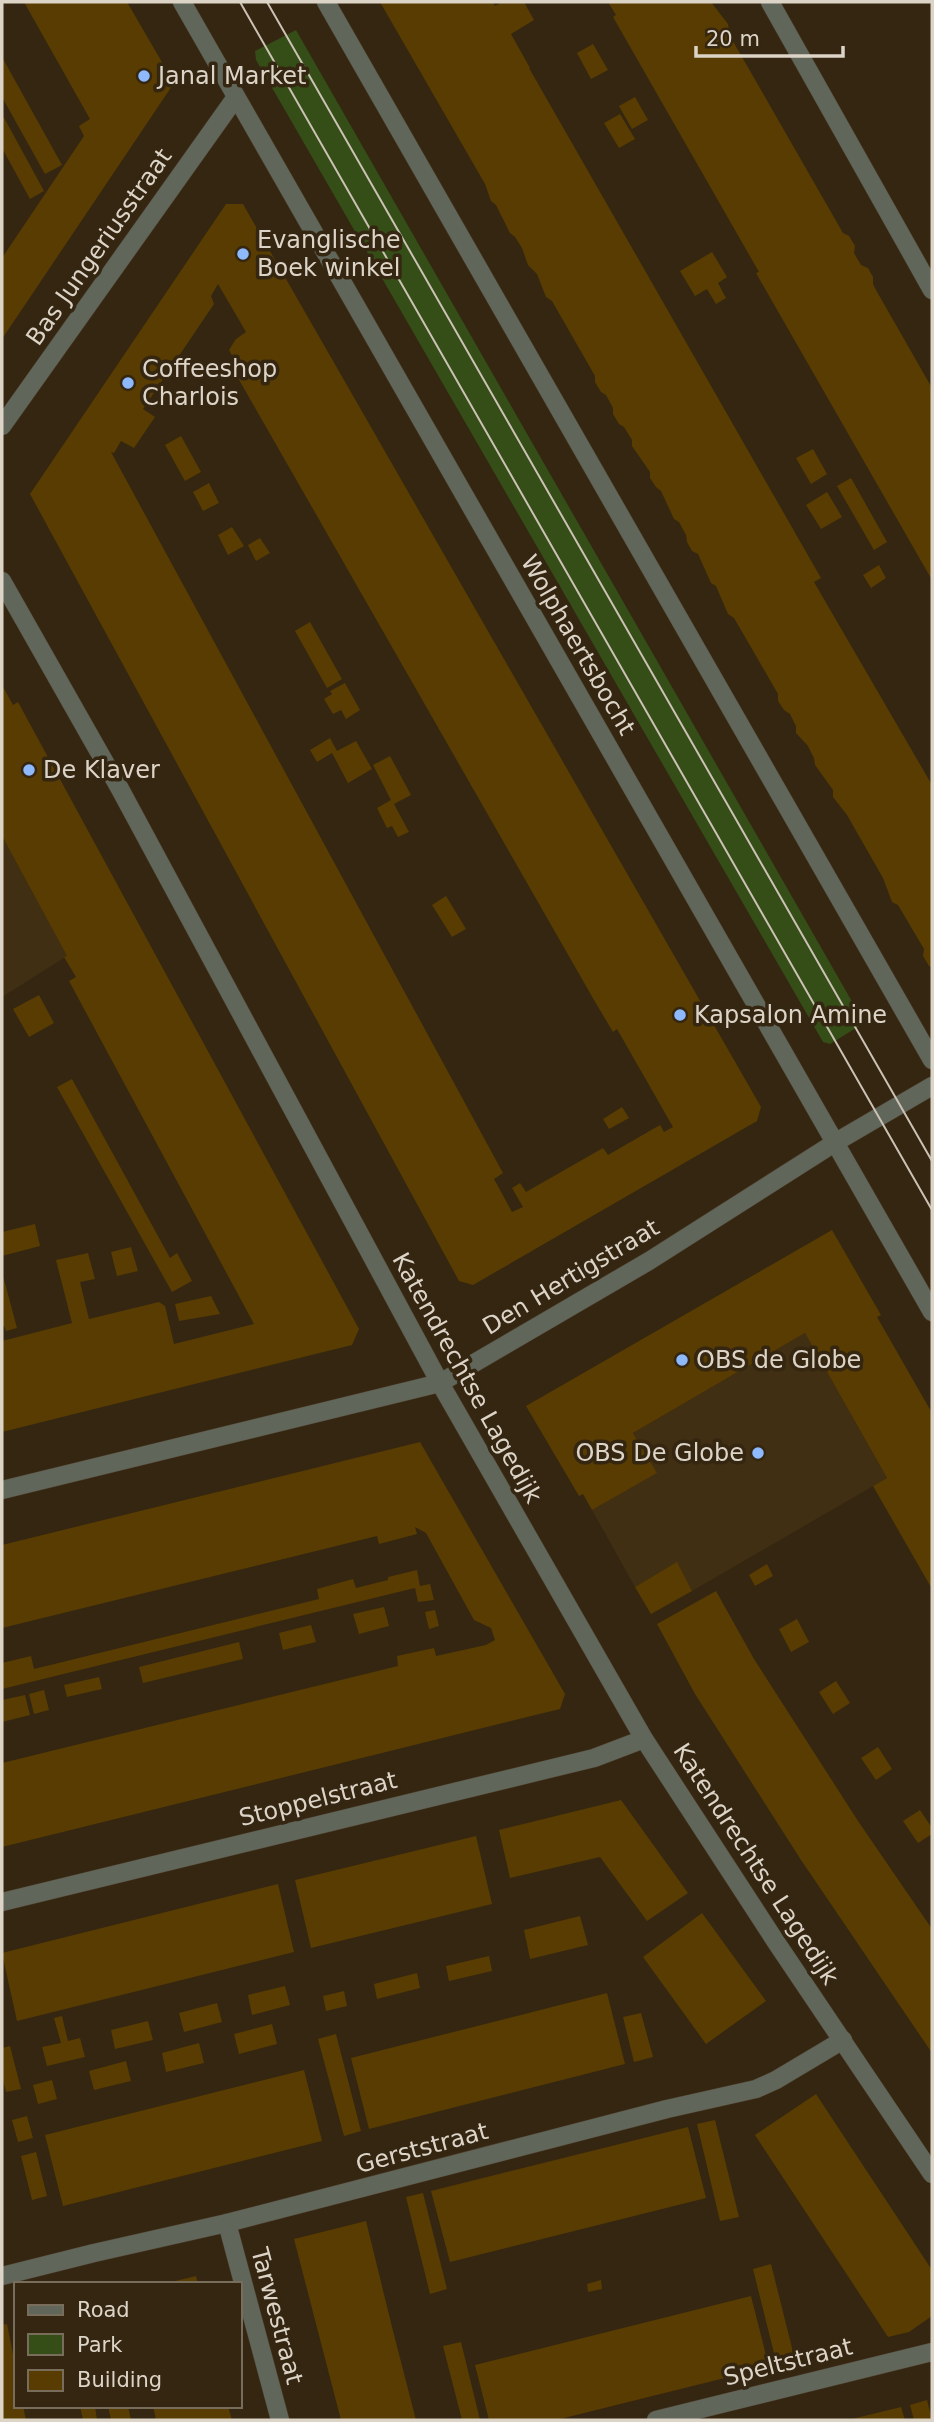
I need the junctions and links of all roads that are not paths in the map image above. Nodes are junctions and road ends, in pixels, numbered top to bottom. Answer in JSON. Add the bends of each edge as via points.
{"nodes":[{"id":1,"x":182,"y":2,"type":"edge"},
{"id":2,"x":326,"y":2,"type":"edge"},
{"id":3,"x":770,"y":2,"type":"edge"},
{"id":4,"x":236,"y":97,"type":"junction"},
{"id":5,"x":932,"y":290,"type":"edge"},
{"id":6,"x":2,"y":426,"type":"edge"},
{"id":7,"x":2,"y":581,"type":"edge"},
{"id":8,"x":932,"y":1060,"type":"edge"},
{"id":9,"x":932,"y":1086,"type":"edge"},
{"id":10,"x":835,"y":1142,"type":"junction"},
{"id":11,"x":932,"y":1312,"type":"edge"},
{"id":12,"x":440,"y":1383,"type":"junction"},
{"id":13,"x":2,"y":1490,"type":"edge"},
{"id":14,"x":644,"y":1739,"type":"junction"},
{"id":15,"x":2,"y":1902,"type":"edge"},
{"id":16,"x":843,"y":2040,"type":"junction"},
{"id":17,"x":932,"y":2174,"type":"edge"},
{"id":18,"x":228,"y":2224,"type":"junction"},
{"id":19,"x":2,"y":2276,"type":"edge"},
{"id":20,"x":932,"y":2352,"type":"edge"},
{"id":21,"x":280,"y":2420,"type":"edge"},
{"id":22,"x":656,"y":2420,"type":"edge"}],
"edges":[{"from":1,"to":4,"type":"street","name":"Wolphaertsbocht"},
{"from":2,"to":8,"type":"street"},
{"from":3,"to":5,"type":"street"},
{"from":4,"to":6,"type":"street","name":"Bas Jungeriusstraat"},
{"from":4,"to":10,"type":"street","name":"Wolphaertsbocht"},
{"from":7,"to":12,"type":"street","name":"Katendrechtse Lagedijk","via":[[120,789]]},
{"from":9,"to":10,"type":"street","name":"Den Hertigstraat"},
{"from":10,"to":11,"type":"street","name":"Wolphaertsbocht"},
{"from":10,"to":12,"type":"street","name":"Den Hertigstraat","via":[[649,1261]]},
{"from":12,"to":13,"type":"street","name":"Den Hertigstraat"},
{"from":12,"to":14,"type":"street","name":"Katendrechtse Lagedijk"},
{"from":14,"to":15,"type":"street","name":"Stoppelstraat","via":[[594,1758]]},
{"from":14,"to":16,"type":"street","name":"Katendrechtse Lagedijk"},
{"from":16,"to":17,"type":"street","name":"Katendrechtse Lagedijk"},
{"from":16,"to":18,"type":"street","name":"Gerststraat","via":[[756,2089]]},
{"from":18,"to":19,"type":"street","name":"Gerststraat"},
{"from":18,"to":21,"type":"street","name":"Tarwestraat"},
{"from":20,"to":22,"type":"street","name":"Speltstraat"}]}
